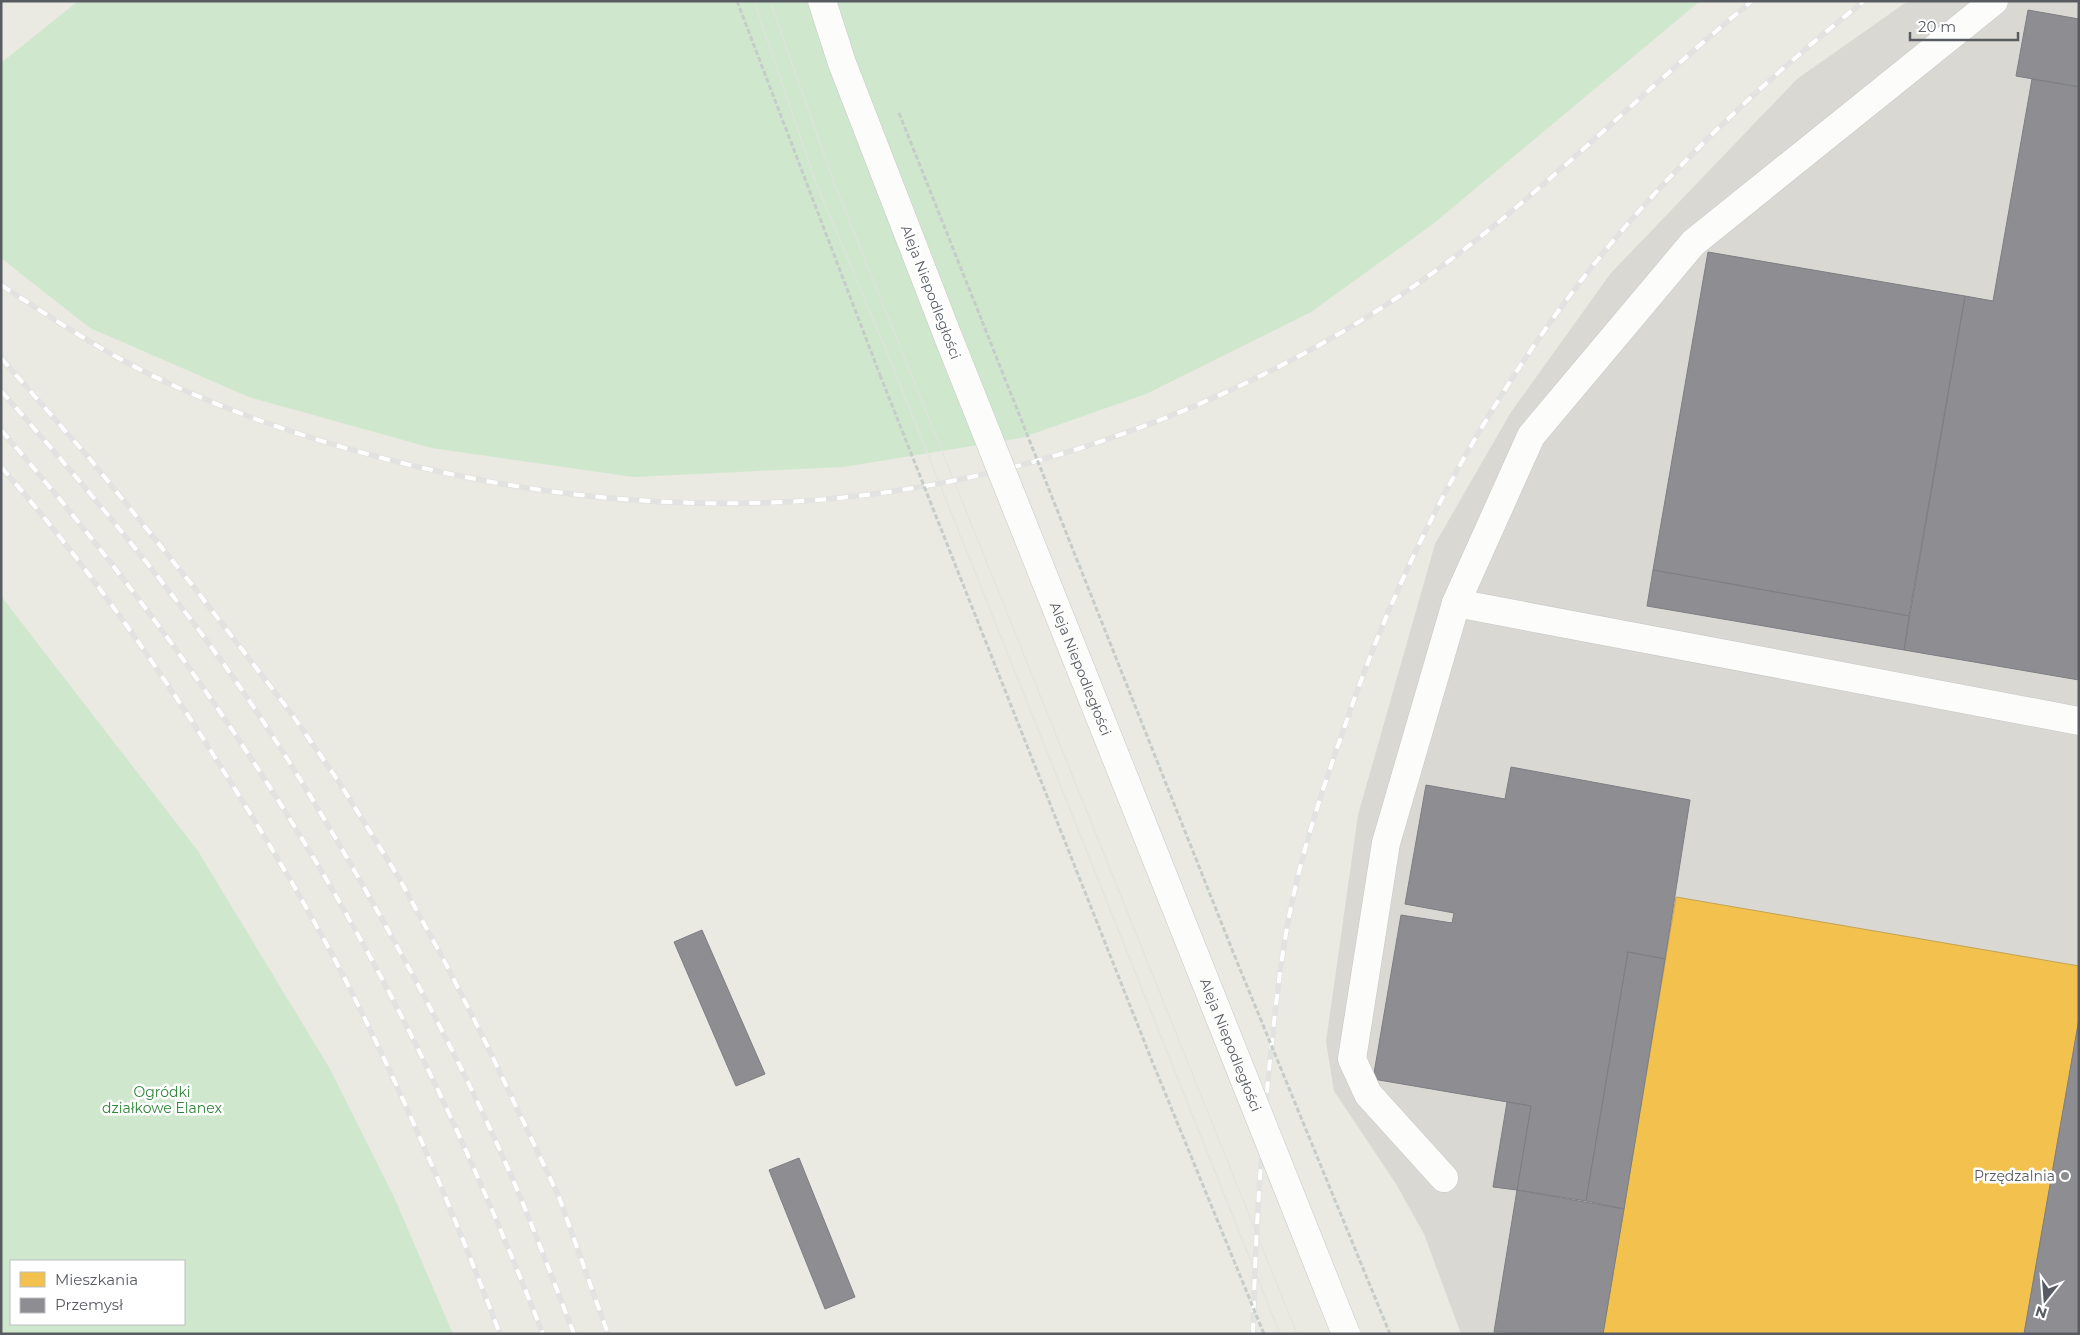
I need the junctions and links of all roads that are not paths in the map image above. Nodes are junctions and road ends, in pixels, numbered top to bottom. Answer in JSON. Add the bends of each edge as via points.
{"nodes":[{"id":1,"x":822,"y":1,"type":"edge"},
{"id":2,"x":1994,"y":1,"type":"edge"},
{"id":3,"x":1456,"y":603,"type":"junction"},
{"id":4,"x":2079,"y":721,"type":"edge"},
{"id":5,"x":1444,"y":1178,"type":"dead end"},
{"id":6,"x":1346,"y":1334,"type":"edge"}],
"edges":[{"from":1,"to":6,"type":"street","name":"Aleja Niepodległości","bridge":true,"via":[[842,63],[949,338]]},
{"from":2,"to":3,"type":"street","via":[[1693,243],[1531,436]]},
{"from":3,"to":4,"type":"street"},
{"from":3,"to":5,"type":"street","via":[[1386,843],[1352,1059],[1368,1094]]}]}
